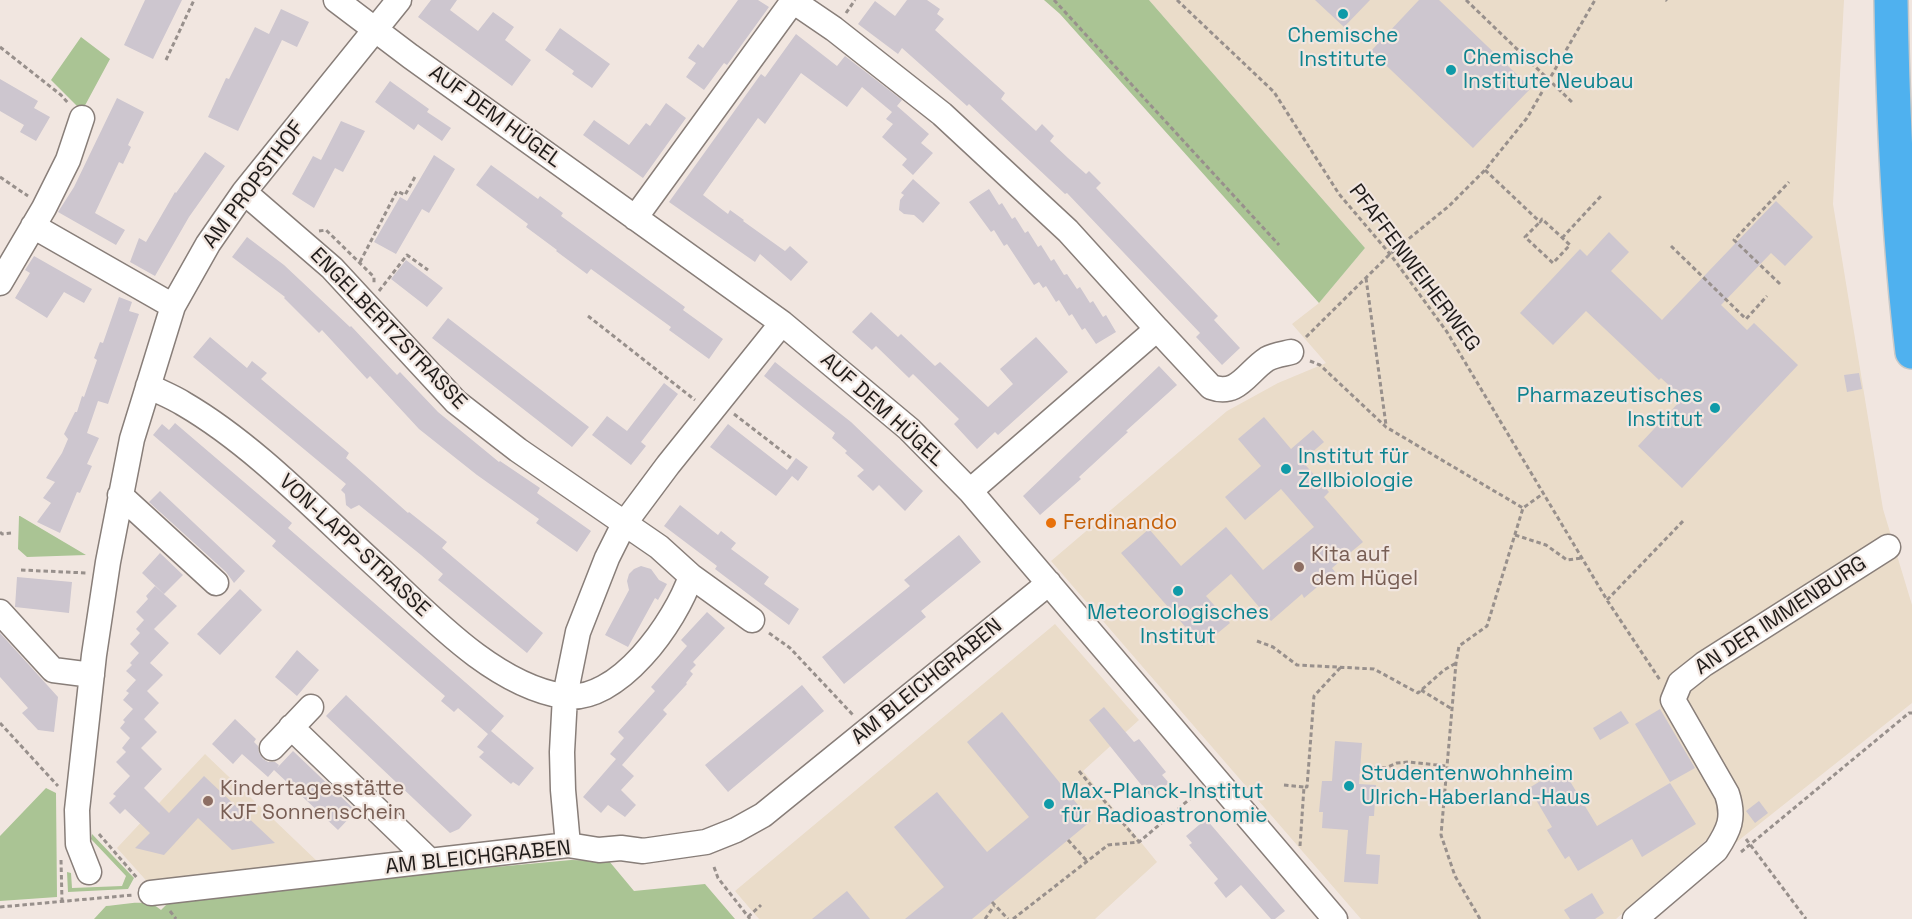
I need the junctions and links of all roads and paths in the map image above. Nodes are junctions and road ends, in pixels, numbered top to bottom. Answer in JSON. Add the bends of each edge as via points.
{"nodes":[{"id":1,"x":194,"y":0,"type":"edge"},
{"id":2,"x":336,"y":0,"type":"edge"},
{"id":3,"x":399,"y":0,"type":"edge"},
{"id":4,"x":1054,"y":0,"type":"edge"},
{"id":5,"x":1177,"y":0,"type":"edge"},
{"id":6,"x":1466,"y":0,"type":"edge"},
{"id":7,"x":1595,"y":0,"type":"edge"},
{"id":8,"x":1891,"y":0,"type":"edge"},
{"id":9,"x":374,"y":29,"type":"junction"},
{"id":10,"x":0,"y":47,"type":"edge"},
{"id":11,"x":166,"y":60,"type":"dead end"},
{"id":12,"x":1550,"y":80,"type":"junction"},
{"id":13,"x":1575,"y":104,"type":"dead end"},
{"id":14,"x":82,"y":118,"type":"joint"},
{"id":15,"x":1485,"y":170,"type":"junction"},
{"id":16,"x":416,"y":175,"type":"dead end"},
{"id":17,"x":0,"y":177,"type":"edge"},
{"id":18,"x":1789,"y":182,"type":"dead end"},
{"id":19,"x":244,"y":192,"type":"junction"},
{"id":20,"x":1602,"y":195,"type":"dead end"},
{"id":21,"x":39,"y":217,"type":"junction"},
{"id":22,"x":635,"y":218,"type":"junction"},
{"id":23,"x":1540,"y":222,"type":"junction"},
{"id":24,"x":1562,"y":238,"type":"junction"},
{"id":25,"x":1279,"y":245,"type":"dead end"},
{"id":26,"x":1671,"y":246,"type":"dead end"},
{"id":27,"x":1390,"y":254,"type":"junction"},
{"id":28,"x":360,"y":262,"type":"dead end"},
{"id":29,"x":428,"y":270,"type":"dead end"},
{"id":30,"x":1366,"y":278,"type":"junction"},
{"id":31,"x":0,"y":283,"type":"edge"},
{"id":32,"x":1780,"y":284,"type":"dead end"},
{"id":33,"x":1767,"y":296,"type":"dead end"},
{"id":34,"x":375,"y":298,"type":"dead end"},
{"id":35,"x":173,"y":306,"type":"junction"},
{"id":36,"x":588,"y":316,"type":"dead end"},
{"id":37,"x":782,"y":323,"type":"junction"},
{"id":38,"x":1157,"y":329,"type":"junction"},
{"id":39,"x":1291,"y":352,"type":"junction"},
{"id":40,"x":1912,"y":352,"type":"edge"},
{"id":41,"x":148,"y":386,"type":"junction"},
{"id":42,"x":715,"y":407,"type":"junction"},
{"id":43,"x":1386,"y":427,"type":"junction"},
{"id":44,"x":791,"y":458,"type":"dead end"},
{"id":45,"x":970,"y":491,"type":"junction"},
{"id":46,"x":1545,"y":493,"type":"junction"},
{"id":47,"x":120,"y":495,"type":"junction"},
{"id":48,"x":1523,"y":508,"type":"junction"},
{"id":49,"x":1685,"y":519,"type":"dead end"},
{"id":50,"x":624,"y":524,"type":"junction"},
{"id":51,"x":0,"y":532,"type":"edge"},
{"id":52,"x":11,"y":533,"type":"dead end"},
{"id":53,"x":1515,"y":535,"type":"junction"},
{"id":54,"x":1888,"y":547,"type":"dead end"},
{"id":55,"x":1582,"y":558,"type":"junction"},
{"id":56,"x":21,"y":570,"type":"dead end"},
{"id":57,"x":106,"y":574,"type":"junction"},
{"id":58,"x":691,"y":576,"type":"junction"},
{"id":59,"x":216,"y":583,"type":"dead end"},
{"id":60,"x":1049,"y":583,"type":"junction"},
{"id":61,"x":1607,"y":600,"type":"junction"},
{"id":62,"x":0,"y":612,"type":"edge"},
{"id":63,"x":752,"y":620,"type":"dead end"},
{"id":64,"x":1257,"y":642,"type":"dead end"},
{"id":65,"x":783,"y":644,"type":"dead end"},
{"id":66,"x":1456,"y":663,"type":"junction"},
{"id":67,"x":1341,"y":667,"type":"junction"},
{"id":68,"x":92,"y":675,"type":"junction"},
{"id":69,"x":1421,"y":690,"type":"junction"},
{"id":70,"x":566,"y":696,"type":"junction"},
{"id":71,"x":1673,"y":700,"type":"junction"},
{"id":72,"x":311,"y":707,"type":"dead end"},
{"id":73,"x":1452,"y":709,"type":"junction"},
{"id":74,"x":1912,"y":713,"type":"edge"},
{"id":75,"x":0,"y":723,"type":"edge"},
{"id":76,"x":291,"y":728,"type":"junction"},
{"id":77,"x":868,"y":729,"type":"junction"},
{"id":78,"x":272,"y":748,"type":"dead end"},
{"id":79,"x":1446,"y":766,"type":"junction"},
{"id":80,"x":1367,"y":767,"type":"dead end"},
{"id":81,"x":1079,"y":771,"type":"dead end"},
{"id":82,"x":1284,"y":785,"type":"dead end"},
{"id":83,"x":1304,"y":787,"type":"junction"},
{"id":84,"x":1203,"y":788,"type":"dead end"},
{"id":85,"x":77,"y":810,"type":"junction"},
{"id":86,"x":1730,"y":822,"type":"junction"},
{"id":87,"x":1068,"y":840,"type":"dead end"},
{"id":88,"x":1139,"y":842,"type":"junction"},
{"id":89,"x":1750,"y":844,"type":"junction"},
{"id":90,"x":568,"y":845,"type":"junction"},
{"id":91,"x":1299,"y":852,"type":"dead end"},
{"id":92,"x":1741,"y":852,"type":"dead end"},
{"id":93,"x":430,"y":861,"type":"junction"},
{"id":94,"x":1087,"y":861,"type":"junction"},
{"id":95,"x":714,"y":867,"type":"dead end"},
{"id":96,"x":89,"y":872,"type":"dead end"},
{"id":97,"x":151,"y":893,"type":"junction"},
{"id":98,"x":761,"y":905,"type":"dead end"},
{"id":99,"x":0,"y":907,"type":"edge"},
{"id":100,"x":749,"y":918,"type":"edge"},
{"id":101,"x":985,"y":919,"type":"edge"},
{"id":102,"x":1008,"y":919,"type":"edge"},
{"id":103,"x":1013,"y":919,"type":"edge"},
{"id":104,"x":1335,"y":919,"type":"edge"},
{"id":105,"x":1480,"y":919,"type":"edge"},
{"id":106,"x":1635,"y":919,"type":"edge"},
{"id":107,"x":1806,"y":919,"type":"edge"}],
"edges":[{"from":1,"to":11,"type":"path"},
{"from":2,"to":9,"type":"street","name":"AUF DEM HÜGEL"},
{"from":3,"to":9,"type":"street","name":"AM PROPSTHOF"},
{"from":4,"to":25,"type":"path"},
{"from":5,"to":27,"type":"path","name":"PFAFFENWEIHERWEG","via":[[1274,92],[1340,194]]},
{"from":6,"to":12,"type":"path"},
{"from":7,"to":12,"type":"path"},
{"from":8,"to":40,"type":"highway","via":[[1892,103],[1902,266]]},
{"from":9,"to":19,"type":"street","name":"AM PROPSTHOF"},
{"from":9,"to":22,"type":"street","name":"AUF DEM HÜGEL"},
{"from":10,"to":14,"type":"path","via":[[61,95]]},
{"from":12,"to":13,"type":"path"},
{"from":12,"to":15,"type":"path","via":[[1527,118]]},
{"from":14,"to":21,"type":"street","via":[[68,160]]},
{"from":15,"to":23,"type":"path"},
{"from":15,"to":27,"type":"path","via":[[1449,206]]},
{"from":16,"to":28,"type":"path","via":[[405,195],[397,191]]},
{"from":17,"to":21,"type":"path"},
{"from":18,"to":32,"type":"path","via":[[1734,240]]},
{"from":19,"to":35,"type":"street","name":"AM PROPSTHOF","via":[[208,244]]},
{"from":19,"to":50,"type":"street","name":"ENGELBERTZSTRASSE","via":[[332,268],[456,402]]},
{"from":20,"to":24,"type":"path"},
{"from":21,"to":31,"type":"street"},
{"from":21,"to":35,"type":"street"},
{"from":22,"to":37,"type":"street","name":"AUF DEM HÜGEL"},
{"from":22,"to":38,"type":"street","via":[[793,1],[942,114],[1068,231]]},
{"from":23,"to":24,"type":"path","via":[[1542,219]]},
{"from":23,"to":24,"type":"path","via":[[1525,237],[1552,263],[1570,245]]},
{"from":26,"to":33,"type":"path","via":[[1746,319]]},
{"from":27,"to":30,"type":"path"},
{"from":27,"to":46,"type":"path","name":"PFAFFENWEIHERWEG","via":[[1447,332]]},
{"from":29,"to":34,"type":"path","via":[[407,255]]},
{"from":30,"to":39,"type":"path"},
{"from":30,"to":43,"type":"path"},
{"from":35,"to":41,"type":"street","name":"AM PROPSTHOF"},
{"from":36,"to":42,"type":"path"},
{"from":37,"to":42,"type":"street"},
{"from":37,"to":45,"type":"street","name":"AUF DEM HÜGEL","via":[[909,429]]},
{"from":38,"to":39,"type":"street","via":[[1211,387],[1221,391],[1233,388],[1269,357]]},
{"from":38,"to":45,"type":"street"},
{"from":39,"to":43,"type":"path","via":[[1320,365]]},
{"from":41,"to":47,"type":"street","name":"AM PROPSTHOF"},
{"from":41,"to":70,"type":"street","name":"VON-LAPP-STRASSE","via":[[220,428],[269,468],[460,643],[525,684]]},
{"from":42,"to":44,"type":"path"},
{"from":42,"to":50,"type":"street"},
{"from":43,"to":48,"type":"path"},
{"from":45,"to":60,"type":"street","name":"AUF DEM HÜGEL"},
{"from":46,"to":48,"type":"path"},
{"from":46,"to":55,"type":"path","name":"PFAFFENWEIHERWEG"},
{"from":47,"to":57,"type":"street","name":"AM PROPSTHOF"},
{"from":47,"to":59,"type":"street"},
{"from":48,"to":53,"type":"path"},
{"from":49,"to":61,"type":"path"},
{"from":50,"to":58,"type":"street","name":"ENGELBERTZSTRASSE","via":[[659,547]]},
{"from":50,"to":70,"type":"street","via":[[578,632]]},
{"from":51,"to":52,"type":"path"},
{"from":53,"to":55,"type":"path","via":[[1546,545],[1567,560]]},
{"from":53,"to":66,"type":"path","via":[[1487,627],[1459,646]]},
{"from":54,"to":71,"type":"street","name":"AN DER IMMENBURG","via":[[1704,664],[1680,683]]},
{"from":55,"to":61,"type":"path","name":"PFAFFENWEIHERWEG"},
{"from":56,"to":57,"type":"path"},
{"from":57,"to":68,"type":"street","name":"AM PROPSTHOF"},
{"from":58,"to":63,"type":"street","name":"ENGELBERTZSTRASSE"},
{"from":58,"to":70,"type":"street","via":[[664,631],[633,666],[589,693]]},
{"from":60,"to":77,"type":"street","name":"AM BLEICHGRABEN"},
{"from":60,"to":104,"type":"street","name":"AUF DEM HÜGEL"},
{"from":61,"to":71,"type":"path","name":"PFAFFENWEIHERWEG"},
{"from":62,"to":68,"type":"street","via":[[53,670]]},
{"from":64,"to":67,"type":"path","via":[[1273,647],[1298,665]]},
{"from":65,"to":77,"type":"path"},
{"from":66,"to":69,"type":"path"},
{"from":66,"to":73,"type":"path"},
{"from":67,"to":69,"type":"path","via":[[1374,669],[1418,693]]},
{"from":67,"to":83,"type":"path","via":[[1314,696]]},
{"from":68,"to":85,"type":"street","name":"AM PROPSTHOF"},
{"from":69,"to":73,"type":"path"},
{"from":70,"to":90,"type":"street","via":[[562,752]]},
{"from":71,"to":86,"type":"street","via":[[1727,794]]},
{"from":72,"to":76,"type":"street"},
{"from":73,"to":79,"type":"path"},
{"from":74,"to":89,"type":"path"},
{"from":75,"to":85,"type":"path"},
{"from":76,"to":78,"type":"street"},
{"from":76,"to":93,"type":"street"},
{"from":77,"to":90,"type":"street","name":"AM BLEICHGRABEN","via":[[763,815],[706,842],[643,851]]},
{"from":79,"to":80,"type":"path","via":[[1409,762],[1385,768]]},
{"from":79,"to":105,"type":"path","via":[[1441,835],[1455,876]]},
{"from":81,"to":88,"type":"path"},
{"from":82,"to":83,"type":"path"},
{"from":83,"to":91,"type":"path"},
{"from":84,"to":88,"type":"path"},
{"from":85,"to":96,"type":"street","name":"AM PROPSTHOF","via":[[78,844]]},
{"from":85,"to":97,"type":"path"},
{"from":86,"to":89,"type":"path"},
{"from":86,"to":106,"type":"street","via":[[1716,850]]},
{"from":87,"to":94,"type":"path"},
{"from":88,"to":94,"type":"path","via":[[1108,845]]},
{"from":89,"to":92,"type":"path"},
{"from":89,"to":107,"type":"path"},
{"from":90,"to":93,"type":"street","name":"AM BLEICHGRABEN"},
{"from":93,"to":97,"type":"street","name":"AM BLEICHGRABEN"},
{"from":94,"to":103,"type":"path"},
{"from":95,"to":100,"type":"path"},
{"from":97,"to":99,"type":"path"},
{"from":98,"to":100,"type":"path"},
{"from":101,"to":102,"type":"path","via":[[993,904]]}]}
